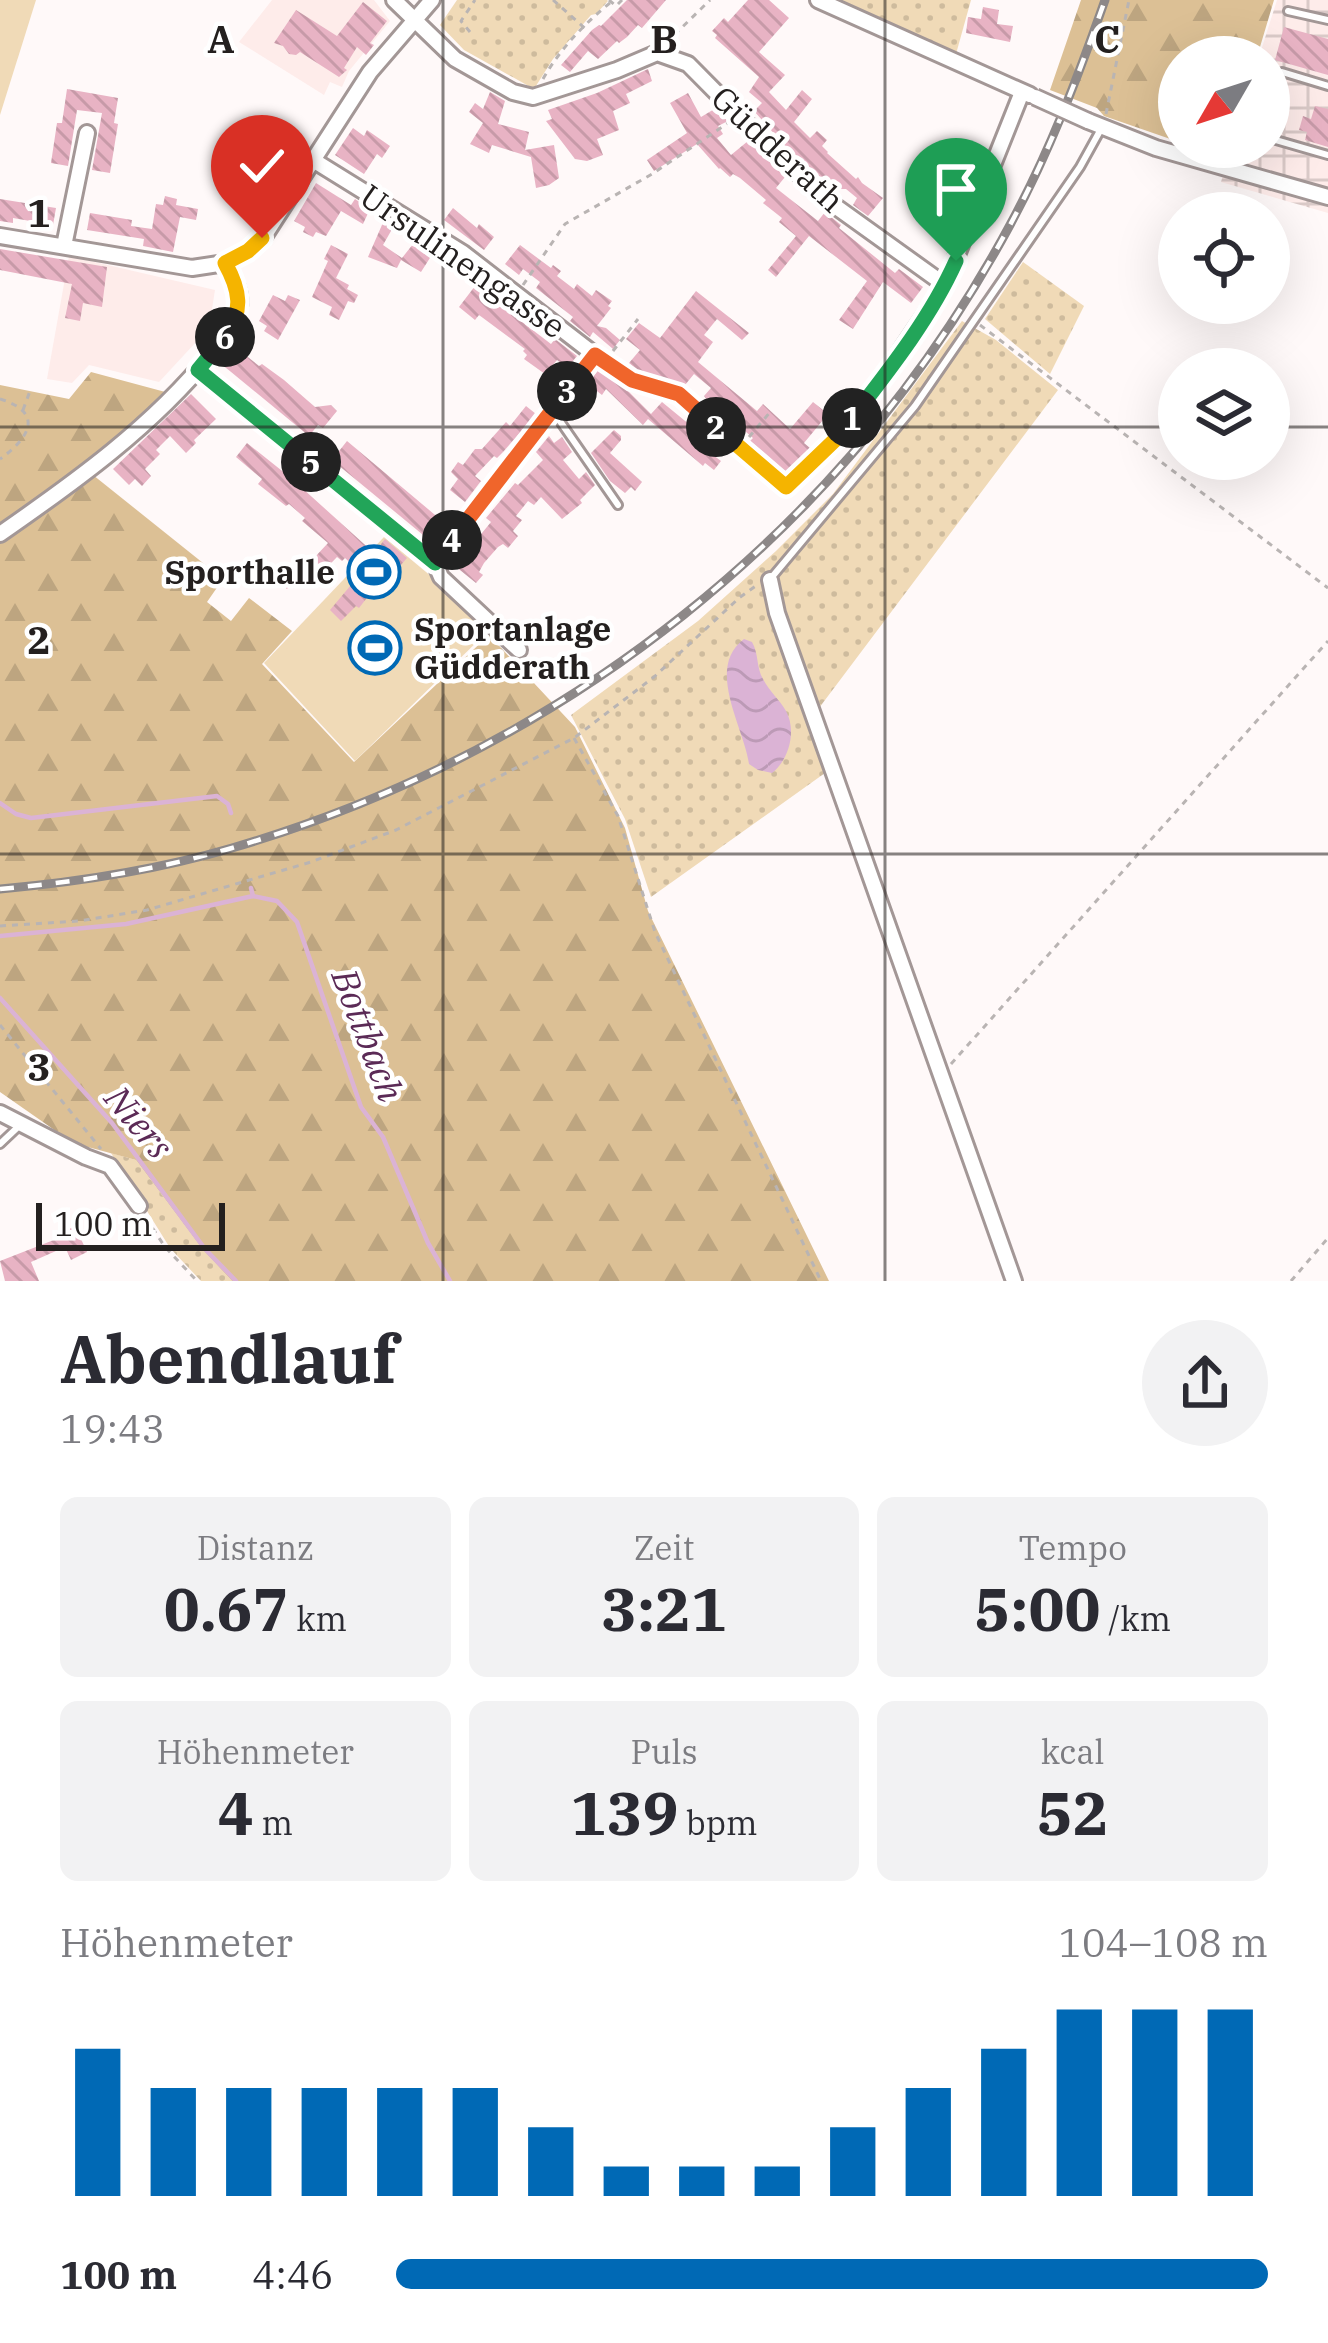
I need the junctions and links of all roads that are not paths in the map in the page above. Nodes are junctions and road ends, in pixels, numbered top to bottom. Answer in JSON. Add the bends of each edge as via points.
{"nodes":[{"id":1,"x":394,"y":0,"type":"edge"},
{"id":2,"x":432,"y":0,"type":"edge"},
{"id":3,"x":818,"y":0,"type":"edge"},
{"id":4,"x":1288,"y":11,"type":"dead end"},
{"id":5,"x":1328,"y":20,"type":"edge"},
{"id":6,"x":415,"y":21,"type":"junction"},
{"id":7,"x":1290,"y":74,"type":"edge"},
{"id":8,"x":1328,"y":86,"type":"edge"},
{"id":9,"x":1028,"y":95,"type":"junction"},
{"id":10,"x":1095,"y":124,"type":"junction"},
{"id":11,"x":87,"y":133,"type":"dead end"},
{"id":12,"x":1290,"y":144,"type":"edge"},
{"id":13,"x":1328,"y":155,"type":"edge"},
{"id":14,"x":313,"y":160,"type":"junction"},
{"id":15,"x":1328,"y":197,"type":"edge"},
{"id":16,"x":0,"y":236,"type":"edge"},
{"id":17,"x":64,"y":246,"type":"junction"},
{"id":18,"x":225,"y":263,"type":"junction"},
{"id":19,"x":945,"y":285,"type":"junction"},
{"id":20,"x":600,"y":358,"type":"junction"},
{"id":21,"x":198,"y":370,"type":"junction"},
{"id":22,"x":552,"y":411,"type":"junction"},
{"id":23,"x":618,"y":505,"type":"dead end"},
{"id":24,"x":0,"y":534,"type":"edge"},
{"id":25,"x":435,"y":563,"type":"junction"},
{"id":26,"x":770,"y":580,"type":"joint"},
{"id":27,"x":519,"y":650,"type":"dead end"},
{"id":28,"x":0,"y":1113,"type":"edge"},
{"id":29,"x":21,"y":1124,"type":"junction"},
{"id":30,"x":0,"y":1144,"type":"edge"},
{"id":31,"x":139,"y":1206,"type":"road end"},
{"id":32,"x":1014,"y":1281,"type":"edge"}],
"edges":[{"from":1,"to":6,"type":"street"},
{"from":2,"to":6,"type":"street"},
{"from":3,"to":9,"type":"street"},
{"from":4,"to":5,"type":"lane"},
{"from":6,"to":14,"type":"street","via":[[370,72]]},
{"from":6,"to":19,"type":"street","name":"Güdderath","via":[[455,59],[537,98],[656,53],[688,64],[828,201]]},
{"from":7,"to":8,"type":"lane"},
{"from":9,"to":10,"type":"street","bridge":true},
{"from":9,"to":19,"type":"street"},
{"from":10,"to":15,"type":"street"},
{"from":10,"to":26,"type":"lane","via":[[1080,167],[975,322]]},
{"from":11,"to":17,"type":"street"},
{"from":12,"to":13,"type":"lane"},
{"from":14,"to":18,"type":"street","via":[[262,238]]},
{"from":14,"to":20,"type":"street","name":"Ursulinengasse","via":[[463,253]]},
{"from":16,"to":17,"type":"street"},
{"from":17,"to":18,"type":"street","via":[[192,268]]},
{"from":18,"to":21,"type":"street","via":[[240,306]]},
{"from":19,"to":20,"type":"street","name":"Ursulinengasse","via":[[837,438],[786,487],[679,394],[632,380]]},
{"from":20,"to":22,"type":"street"},
{"from":21,"to":24,"type":"street","via":[[106,457]]},
{"from":21,"to":25,"type":"street"},
{"from":22,"to":23,"type":"lane"},
{"from":22,"to":25,"type":"street"},
{"from":25,"to":27,"type":"street","via":[[441,578]]},
{"from":26,"to":32,"type":"street"},
{"from":28,"to":29,"type":"street"},
{"from":29,"to":30,"type":"lane"},
{"from":29,"to":31,"type":"street","via":[[110,1166]]}]}
